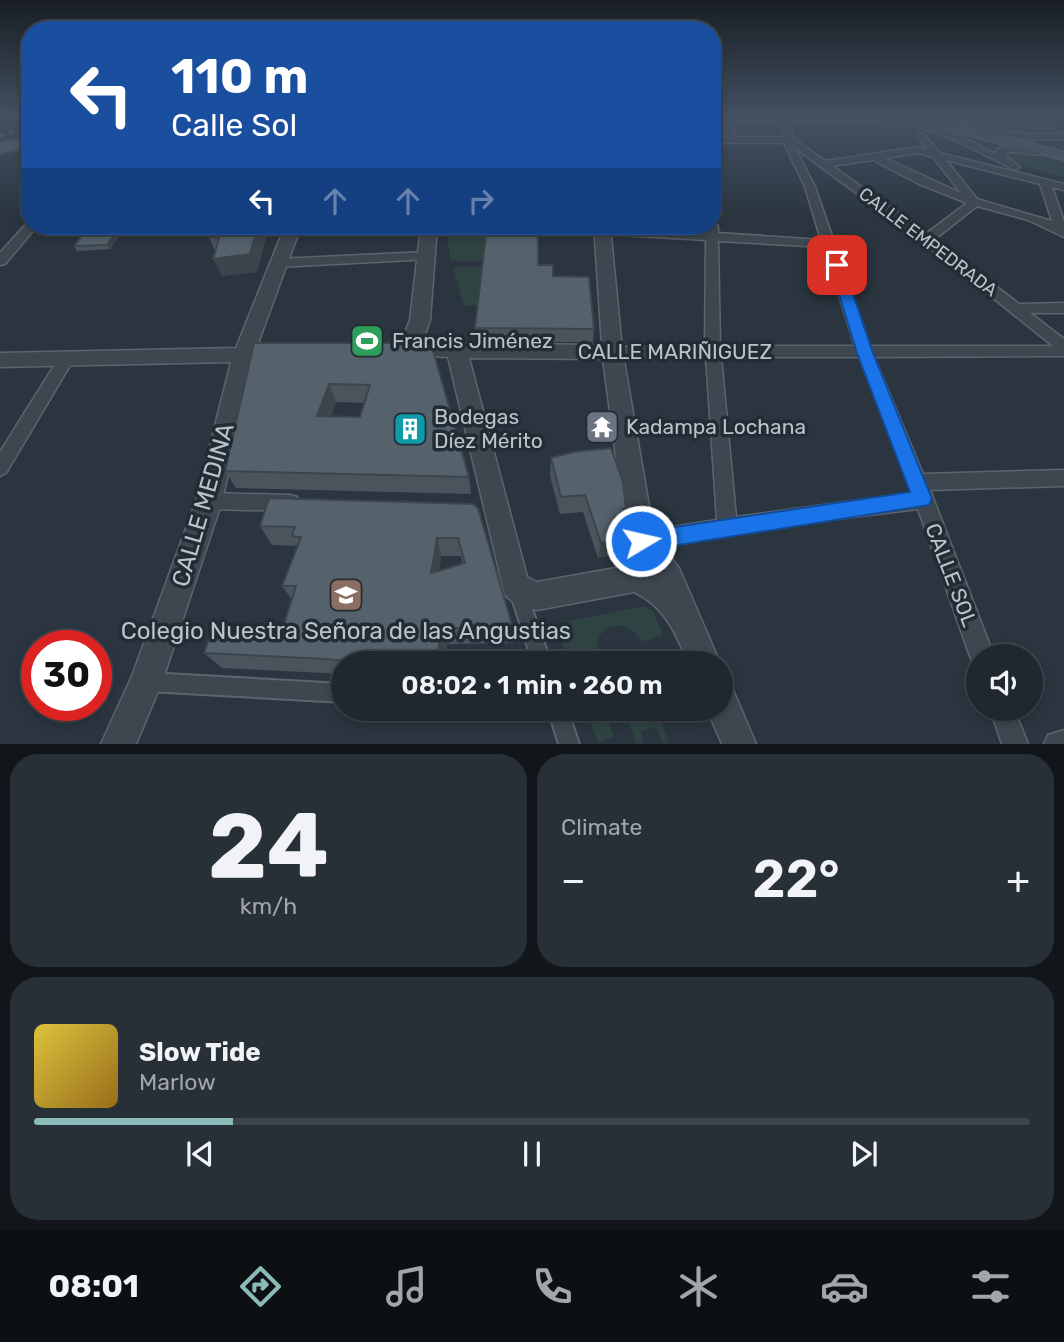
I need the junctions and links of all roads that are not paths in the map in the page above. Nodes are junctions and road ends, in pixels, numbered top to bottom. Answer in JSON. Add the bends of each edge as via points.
{"nodes":[{"id":1,"x":797,"y":151,"type":"edge"},
{"id":2,"x":802,"y":151,"type":"edge"},
{"id":3,"x":913,"y":151,"type":"edge"},
{"id":4,"x":921,"y":151,"type":"edge"},
{"id":5,"x":934,"y":151,"type":"edge"},
{"id":6,"x":983,"y":151,"type":"edge"},
{"id":7,"x":1004,"y":151,"type":"edge"},
{"id":8,"x":1035,"y":151,"type":"edge"},
{"id":9,"x":937,"y":155,"type":"junction"},
{"id":10,"x":1060,"y":155,"type":"edge"},
{"id":11,"x":875,"y":156,"type":"junction"},
{"id":12,"x":824,"y":164,"type":"junction"},
{"id":13,"x":1015,"y":167,"type":"junction"},
{"id":14,"x":1064,"y":180,"type":"edge"},
{"id":15,"x":1045,"y":182,"type":"junction"},
{"id":16,"x":1064,"y":187,"type":"edge"},
{"id":17,"x":975,"y":202,"type":"junction"},
{"id":18,"x":1063,"y":231,"type":"edge"},
{"id":19,"x":721,"y":233,"type":"edge"},
{"id":20,"x":23,"y":235,"type":"edge"},
{"id":21,"x":289,"y":235,"type":"edge"},
{"id":22,"x":428,"y":235,"type":"edge"},
{"id":23,"x":602,"y":235,"type":"edge"},
{"id":24,"x":712,"y":235,"type":"edge"},
{"id":25,"x":927,"y":239,"type":"junction"},
{"id":26,"x":830,"y":244,"type":"junction"},
{"id":27,"x":426,"y":256,"type":"junction"},
{"id":28,"x":0,"y":261,"type":"edge"},
{"id":29,"x":278,"y":263,"type":"junction"},
{"id":30,"x":1064,"y":308,"type":"edge"},
{"id":31,"x":1016,"y":309,"type":"junction"},
{"id":32,"x":420,"y":320,"type":"junction"},
{"id":33,"x":1064,"y":349,"type":"edge"},
{"id":34,"x":383,"y":350,"type":"edge"},
{"id":35,"x":410,"y":350,"type":"junction"},
{"id":36,"x":301,"y":351,"type":"edge"},
{"id":37,"x":457,"y":352,"type":"junction"},
{"id":38,"x":612,"y":352,"type":"junction"},
{"id":39,"x":713,"y":352,"type":"junction"},
{"id":40,"x":244,"y":353,"type":"junction"},
{"id":41,"x":865,"y":353,"type":"junction"},
{"id":42,"x":67,"y":357,"type":"junction"},
{"id":43,"x":0,"y":360,"type":"edge"},
{"id":44,"x":0,"y":468,"type":"edge"},
{"id":45,"x":1064,"y":478,"type":"edge"},
{"id":46,"x":919,"y":491,"type":"junction"},
{"id":47,"x":209,"y":501,"type":"junction"},
{"id":48,"x":307,"y":503,"type":"edge"},
{"id":49,"x":727,"y":527,"type":"junction"},
{"id":50,"x":641,"y":541,"type":"junction"},
{"id":51,"x":635,"y":578,"type":"junction"},
{"id":52,"x":515,"y":585,"type":"junction"},
{"id":53,"x":678,"y":604,"type":"junction"},
{"id":54,"x":977,"y":644,"type":"edge"},
{"id":55,"x":538,"y":651,"type":"edge"},
{"id":56,"x":699,"y":651,"type":"edge"},
{"id":57,"x":146,"y":682,"type":"junction"},
{"id":58,"x":331,"y":692,"type":"edge"},
{"id":59,"x":562,"y":721,"type":"edge"},
{"id":60,"x":729,"y":721,"type":"edge"},
{"id":61,"x":1006,"y":721,"type":"edge"},
{"id":62,"x":1064,"y":743,"type":"edge"},
{"id":63,"x":118,"y":744,"type":"edge"},
{"id":64,"x":569,"y":744,"type":"edge"},
{"id":65,"x":739,"y":744,"type":"edge"},
{"id":66,"x":1015,"y":744,"type":"edge"},
{"id":67,"x":1058,"y":744,"type":"edge"}],
"edges":[{"from":1,"to":26,"type":"street","name":"CALLE SOL"},
{"from":2,"to":12,"type":"street","name":"CALLE EMPEDRADA"},
{"from":3,"to":11,"type":"street"},
{"from":4,"to":9,"type":"street"},
{"from":5,"to":9,"type":"street"},
{"from":6,"to":13,"type":"street"},
{"from":7,"to":13,"type":"street","via":[[1002,158]]},
{"from":8,"to":10,"type":"street"},
{"from":9,"to":15,"type":"street"},
{"from":9,"to":17,"type":"street"},
{"from":11,"to":12,"type":"street"},
{"from":11,"to":17,"type":"street","via":[[919,181]]},
{"from":12,"to":25,"type":"street","name":"CALLE EMPEDRADA"},
{"from":13,"to":14,"type":"street"},
{"from":15,"to":16,"type":"street"},
{"from":15,"to":18,"type":"street"},
{"from":17,"to":18,"type":"street"},
{"from":17,"to":25,"type":"street"},
{"from":19,"to":26,"type":"street"},
{"from":20,"to":28,"type":"street"},
{"from":21,"to":29,"type":"street","name":"CALLE MEDINA"},
{"from":22,"to":27,"type":"street"},
{"from":23,"to":38,"type":"street"},
{"from":24,"to":39,"type":"street"},
{"from":25,"to":31,"type":"street","name":"CALLE EMPEDRADA"},
{"from":26,"to":41,"type":"street","name":"CALLE SOL"},
{"from":27,"to":29,"type":"street"},
{"from":27,"to":32,"type":"street"},
{"from":29,"to":40,"type":"street","name":"CALLE MEDINA"},
{"from":30,"to":31,"type":"street"},
{"from":31,"to":33,"type":"street","name":"CALLE EMPEDRADA"},
{"from":32,"to":35,"type":"street"},
{"from":32,"to":37,"type":"street","via":[[429,342]]},
{"from":33,"to":41,"type":"street","name":"CALLE MARIÑIGUEZ"},
{"from":34,"to":35,"type":"street","name":"CALLE MARIÑIGUEZ"},
{"from":35,"to":37,"type":"street","name":"CALLE MARIÑIGUEZ"},
{"from":36,"to":40,"type":"street"},
{"from":37,"to":38,"type":"street","name":"CALLE MARIÑIGUEZ"},
{"from":37,"to":52,"type":"street","via":[[482,508]]},
{"from":38,"to":39,"type":"street","name":"CALLE MARIÑIGUEZ"},
{"from":38,"to":50,"type":"street"},
{"from":39,"to":41,"type":"street","name":"CALLE MARIÑIGUEZ"},
{"from":39,"to":49,"type":"street"},
{"from":40,"to":42,"type":"street"},
{"from":40,"to":47,"type":"street","name":"CALLE MEDINA"},
{"from":41,"to":46,"type":"street","name":"CALLE SOL"},
{"from":42,"to":43,"type":"street"},
{"from":42,"to":44,"type":"street"},
{"from":45,"to":46,"type":"street"},
{"from":46,"to":49,"type":"street"},
{"from":46,"to":54,"type":"street","name":"CALLE SOL"},
{"from":47,"to":48,"type":"street"},
{"from":47,"to":57,"type":"street","name":"CALLE MEDINA"},
{"from":49,"to":50,"type":"street"},
{"from":50,"to":51,"type":"street","via":[[643,564]]},
{"from":50,"to":53,"type":"street","via":[[662,563]]},
{"from":51,"to":52,"type":"street","via":[[537,596],[525,594]]},
{"from":51,"to":53,"type":"street"},
{"from":52,"to":55,"type":"street"},
{"from":53,"to":56,"type":"street"},
{"from":57,"to":58,"type":"street"},
{"from":57,"to":63,"type":"street","name":"CALLE MEDINA"},
{"from":59,"to":64,"type":"street"},
{"from":60,"to":65,"type":"street"},
{"from":61,"to":66,"type":"street"},
{"from":62,"to":67,"type":"street"}]}
